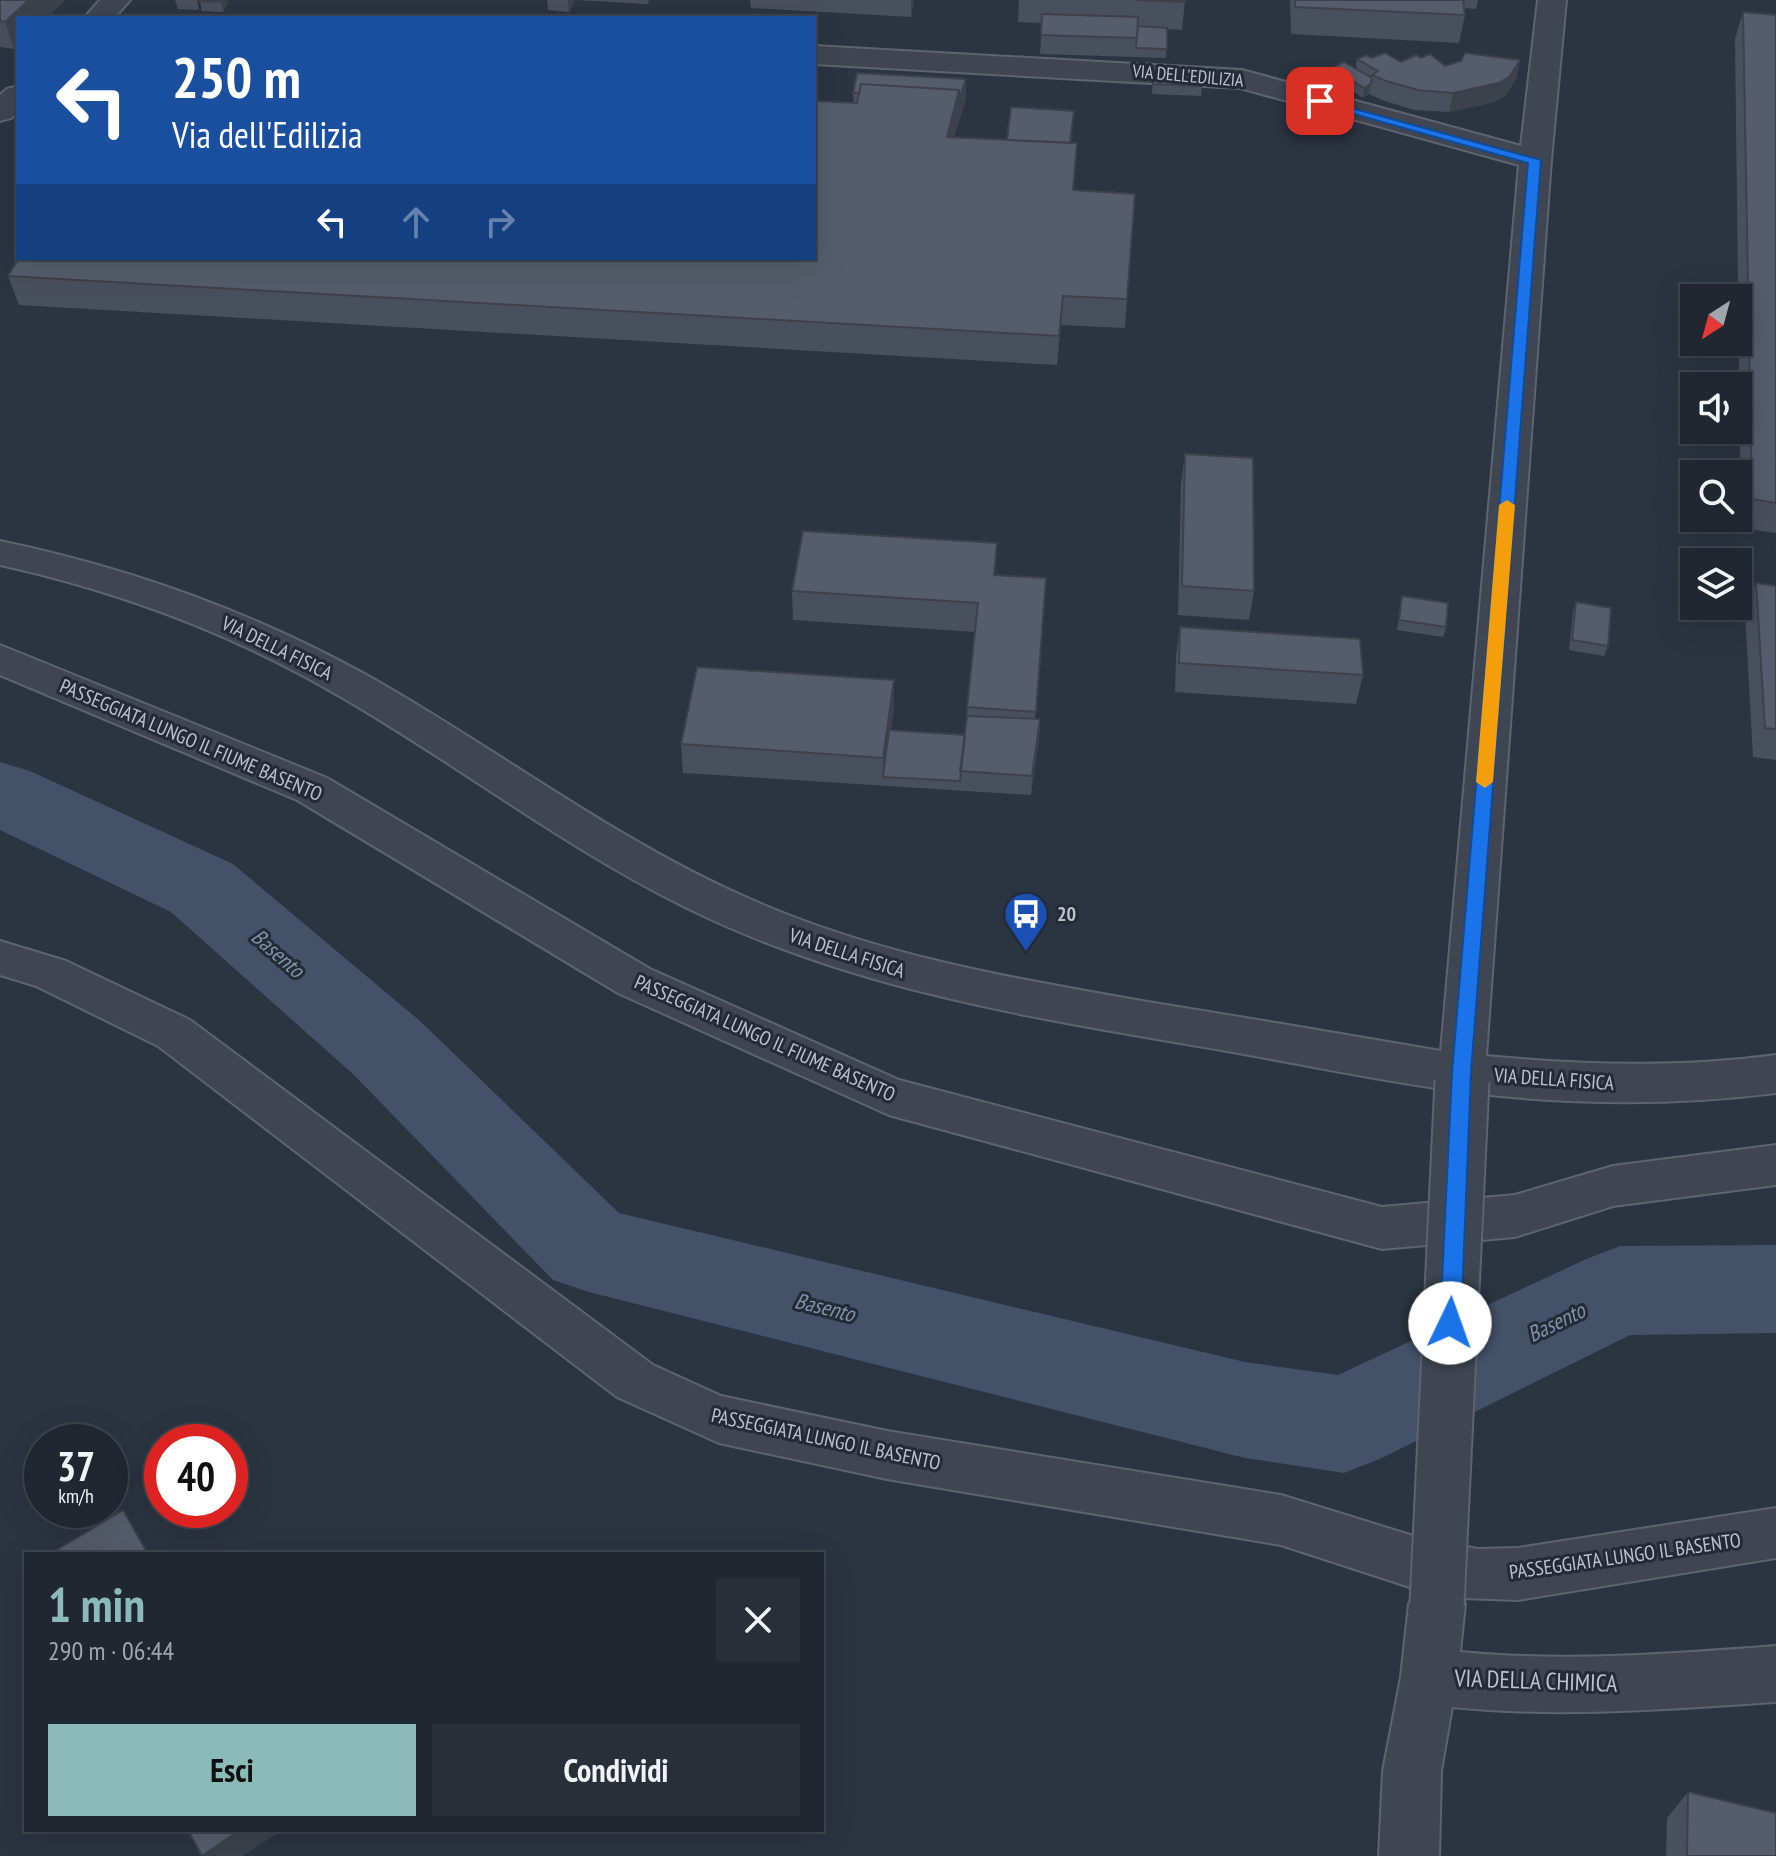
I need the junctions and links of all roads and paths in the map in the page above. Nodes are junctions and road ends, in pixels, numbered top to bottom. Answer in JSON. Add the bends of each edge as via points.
{"nodes":[{"id":1,"x":116,"y":0,"type":"edge"},
{"id":2,"x":1552,"y":0,"type":"edge"},
{"id":3,"x":100,"y":16,"type":"edge"},
{"id":4,"x":816,"y":55,"type":"edge"},
{"id":5,"x":16,"y":97,"type":"edge"},
{"id":6,"x":0,"y":112,"type":"edge"},
{"id":7,"x":1535,"y":160,"type":"junction"},
{"id":8,"x":0,"y":553,"type":"edge"},
{"id":9,"x":0,"y":659,"type":"edge"},
{"id":10,"x":0,"y":958,"type":"edge"},
{"id":11,"x":1462,"y":1073,"type":"junction"},
{"id":12,"x":1776,"y":1074,"type":"edge"},
{"id":13,"x":1776,"y":1165,"type":"edge"},
{"id":14,"x":1776,"y":1533,"type":"edge"},
{"id":15,"x":1776,"y":1674,"type":"edge"},
{"id":16,"x":1429,"y":1677,"type":"junction"},
{"id":17,"x":1409,"y":1856,"type":"edge"}],
"edges":[{"from":1,"to":3,"type":"street"},
{"from":2,"to":7,"type":"street"},
{"from":4,"to":7,"type":"street","name":"VIA DELL'EDILIZIA","via":[[1242,79]]},
{"from":5,"to":6,"type":"street"},
{"from":7,"to":11,"type":"street"},
{"from":8,"to":11,"type":"street","name":"VIA DELLA FISICA","via":[[158,595],[295,655],[391,708],[657,873],[808,941],[997,994]]},
{"from":9,"to":13,"type":"street","name":"PASSEGGIATA LUNGO IL FIUME BASENTO","via":[[312,789],[634,981],[889,1096],[1382,1228],[1515,1216],[1613,1186]]},
{"from":10,"to":14,"type":"street","name":"PASSEGGIATA LUNGO IL BASENTO","via":[[50,973],[174,1033],[635,1381],[719,1419],[887,1455],[1281,1520],[1423,1565],[1478,1575],[1518,1574]]},
{"from":11,"to":12,"type":"street","name":"VIA DELLA FISICA","via":[[1637,1084]]},
{"from":11,"to":16,"type":"street","bridge":true,"via":[[1437,1604]]},
{"from":15,"to":16,"type":"street","name":"VIA DELLA CHIMICA","via":[[1511,1685]]},
{"from":16,"to":17,"type":"street","name":"VIA DELLA CHIMICA","via":[[1412,1771]]}]}
